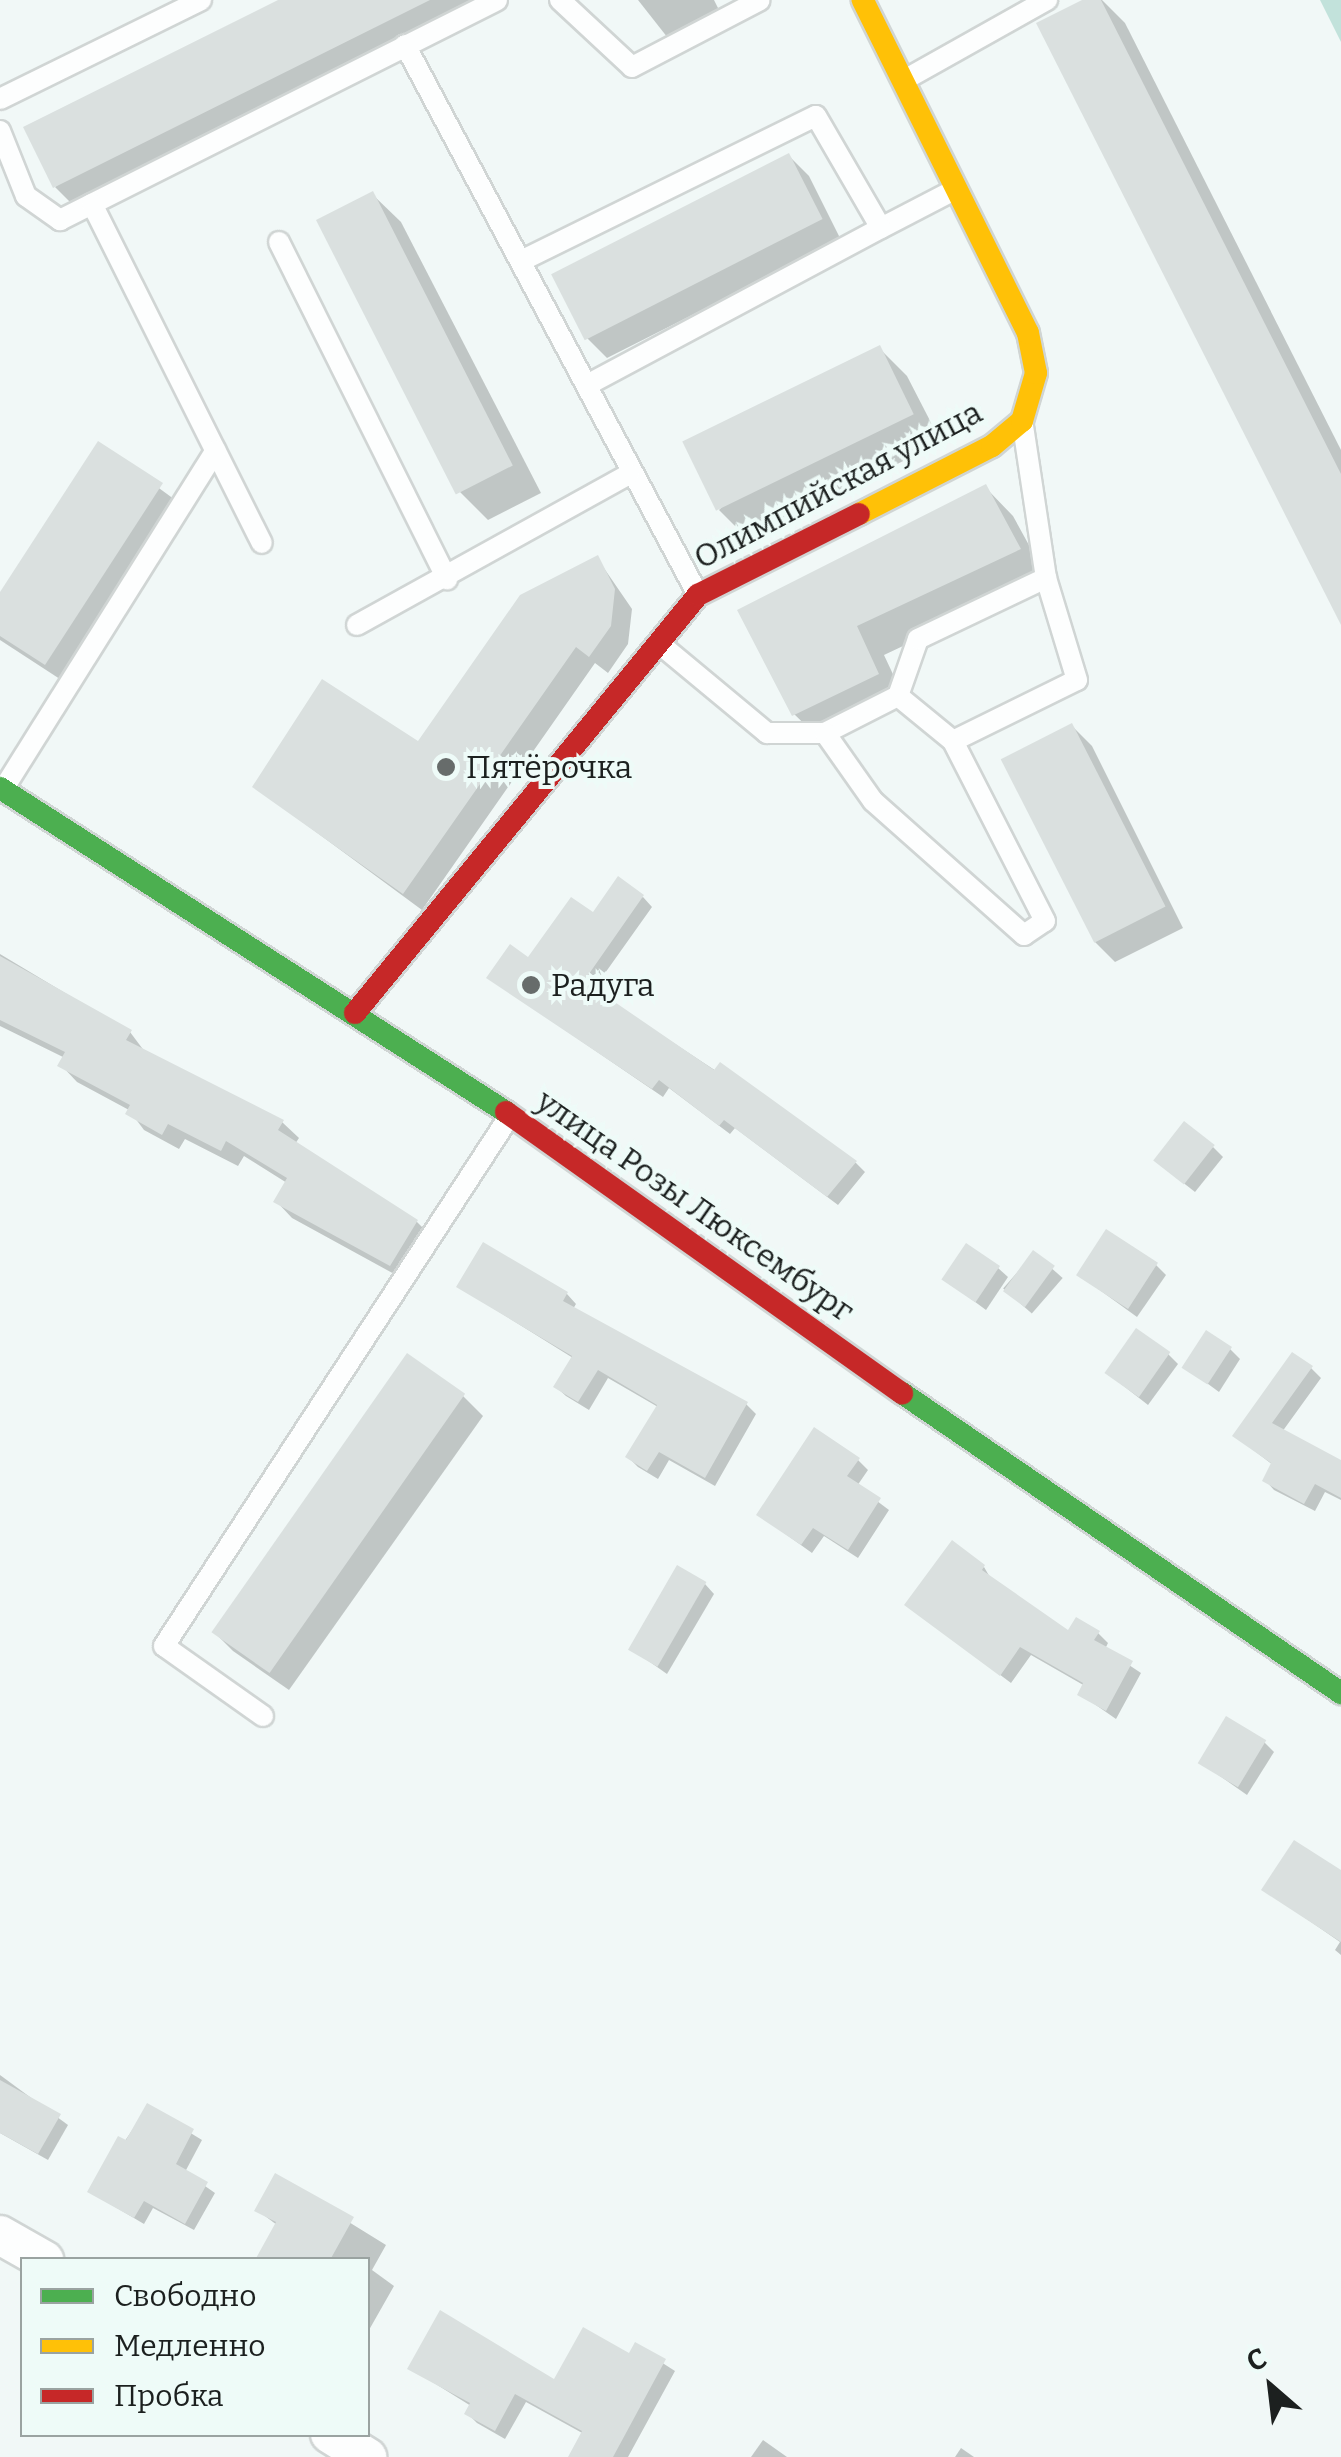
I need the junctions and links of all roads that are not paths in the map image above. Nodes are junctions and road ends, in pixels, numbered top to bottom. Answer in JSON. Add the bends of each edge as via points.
{"nodes":[{"id":1,"x":201,"y":0,"type":"edge"},
{"id":2,"x":498,"y":0,"type":"edge"},
{"id":3,"x":560,"y":0,"type":"edge"},
{"id":4,"x":760,"y":0,"type":"edge"},
{"id":5,"x":864,"y":0,"type":"edge"},
{"id":6,"x":1047,"y":0,"type":"edge"},
{"id":7,"x":405,"y":45,"type":"junction"},
{"id":8,"x":906,"y":80,"type":"junction"},
{"id":9,"x":0,"y":99,"type":"edge"},
{"id":10,"x":0,"y":132,"type":"edge"},
{"id":11,"x":958,"y":188,"type":"junction"},
{"id":12,"x":92,"y":204,"type":"junction"},
{"id":13,"x":881,"y":228,"type":"junction"},
{"id":14,"x":279,"y":242,"type":"dead end"},
{"id":15,"x":523,"y":260,"type":"junction"},
{"id":16,"x":586,"y":384,"type":"junction"},
{"id":17,"x":1022,"y":420,"type":"junction"},
{"id":18,"x":215,"y":452,"type":"junction"},
{"id":19,"x":630,"y":474,"type":"junction"},
{"id":20,"x":262,"y":543,"type":"dead end"},
{"id":21,"x":1046,"y":578,"type":"junction"},
{"id":22,"x":448,"y":579,"type":"junction"},
{"id":23,"x":698,"y":596,"type":"junction"},
{"id":24,"x":357,"y":625,"type":"dead end"},
{"id":25,"x":659,"y":643,"type":"junction"},
{"id":26,"x":898,"y":696,"type":"junction"},
{"id":27,"x":824,"y":733,"type":"junction"},
{"id":28,"x":953,"y":741,"type":"junction"},
{"id":29,"x":1,"y":789,"type":"edge"},
{"id":30,"x":355,"y":1013,"type":"junction"},
{"id":31,"x":510,"y":1115,"type":"junction"},
{"id":32,"x":1341,"y":1693,"type":"edge"},
{"id":33,"x":264,"y":1716,"type":"dead end"},
{"id":34,"x":0,"y":2235,"type":"edge"},
{"id":35,"x":39,"y":2257,"type":"edge"},
{"id":36,"x":335,"y":2437,"type":"edge"},
{"id":37,"x":366,"y":2457,"type":"edge"}],
"edges":[{"from":1,"to":9,"type":"lane"},
{"from":2,"to":7,"type":"lane"},
{"from":3,"to":4,"type":"lane","via":[[632,67]]},
{"from":5,"to":8,"type":"street","name":"Олимпийская улица"},
{"from":6,"to":8,"type":"lane"},
{"from":7,"to":12,"type":"lane"},
{"from":7,"to":15,"type":"lane"},
{"from":8,"to":11,"type":"street","name":"Олимпийская улица"},
{"from":10,"to":12,"type":"lane","via":[[26,196],[60,220]]},
{"from":11,"to":13,"type":"lane"},
{"from":11,"to":17,"type":"street","name":"Олимпийская улица","via":[[1028,333],[1036,373]]},
{"from":12,"to":18,"type":"lane"},
{"from":13,"to":15,"type":"lane","via":[[816,116]]},
{"from":13,"to":16,"type":"lane"},
{"from":14,"to":22,"type":"lane"},
{"from":15,"to":16,"type":"lane"},
{"from":16,"to":19,"type":"lane"},
{"from":17,"to":21,"type":"lane"},
{"from":17,"to":23,"type":"street","name":"Олимпийская улица","via":[[992,446]]},
{"from":18,"to":20,"type":"lane"},
{"from":18,"to":29,"type":"lane"},
{"from":19,"to":22,"type":"lane"},
{"from":19,"to":23,"type":"lane"},
{"from":21,"to":26,"type":"lane","via":[[918,640]]},
{"from":21,"to":28,"type":"lane","via":[[1077,680]]},
{"from":22,"to":24,"type":"lane"},
{"from":23,"to":25,"type":"street","name":"Олимпийская улица"},
{"from":25,"to":27,"type":"lane","via":[[767,733]]},
{"from":25,"to":30,"type":"street","name":"Олимпийская улица"},
{"from":26,"to":27,"type":"lane"},
{"from":26,"to":28,"type":"lane"},
{"from":27,"to":28,"type":"lane","via":[[873,801],[1024,936],[1045,921]]},
{"from":29,"to":30,"type":"street","name":"улица Розы Люксембург"},
{"from":30,"to":31,"type":"street","name":"улица Розы Люксембург"},
{"from":31,"to":32,"type":"street","name":"улица Розы Люксембург","via":[[1098,1533]]},
{"from":31,"to":33,"type":"lane","via":[[164,1646]]},
{"from":34,"to":35,"type":"street"},
{"from":36,"to":37,"type":"street"}]}
